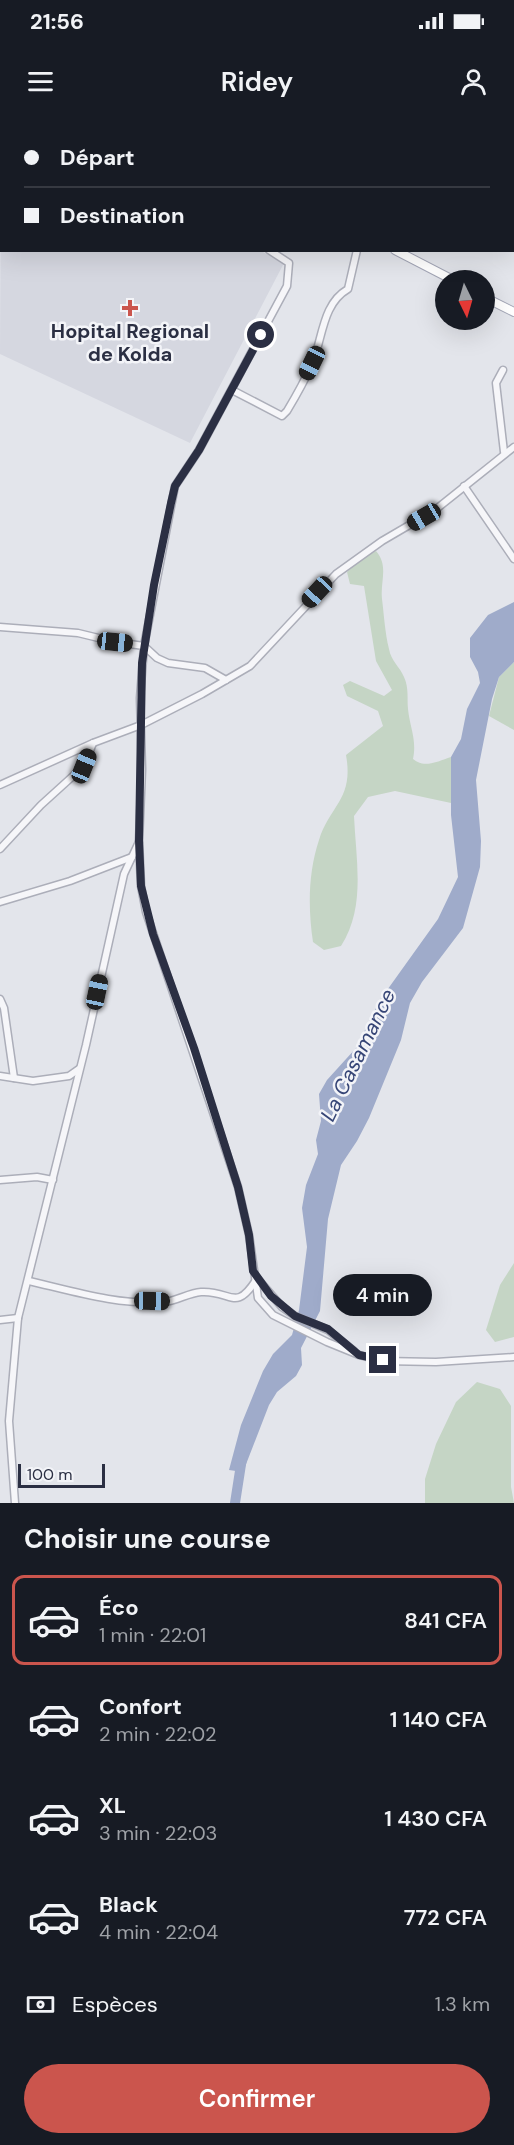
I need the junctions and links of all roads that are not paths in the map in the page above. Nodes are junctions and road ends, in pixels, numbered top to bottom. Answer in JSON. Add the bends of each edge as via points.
{"nodes":[{"id":1,"x":272,"y":252,"type":"edge"},
{"id":2,"x":357,"y":252,"type":"edge"},
{"id":3,"x":399,"y":252,"type":"edge"},
{"id":4,"x":435,"y":271,"type":"edge"},
{"id":5,"x":495,"y":302,"type":"edge"},
{"id":6,"x":514,"y":312,"type":"edge"},
{"id":7,"x":503,"y":370,"type":"dead end"},
{"id":8,"x":232,"y":390,"type":"junction"},
{"id":9,"x":514,"y":447,"type":"edge"},
{"id":10,"x":504,"y":452,"type":"junction"},
{"id":11,"x":464,"y":486,"type":"junction"},
{"id":12,"x":514,"y":559,"type":"edge"},
{"id":13,"x":0,"y":627,"type":"edge"},
{"id":14,"x":144,"y":646,"type":"junction"},
{"id":15,"x":226,"y":680,"type":"junction"},
{"id":16,"x":141,"y":725,"type":"junction"},
{"id":17,"x":93,"y":743,"type":"junction"},
{"id":18,"x":0,"y":785,"type":"edge"},
{"id":19,"x":139,"y":841,"type":"junction"},
{"id":20,"x":0,"y":849,"type":"edge"},
{"id":21,"x":132,"y":857,"type":"junction"},
{"id":22,"x":0,"y":902,"type":"edge"},
{"id":23,"x":0,"y":999,"type":"edge"},
{"id":24,"x":80,"y":1069,"type":"junction"},
{"id":25,"x":0,"y":1076,"type":"edge"},
{"id":26,"x":14,"y":1078,"type":"junction"},
{"id":27,"x":0,"y":1180,"type":"edge"},
{"id":28,"x":53,"y":1180,"type":"junction"},
{"id":29,"x":256,"y":1280,"type":"junction"},
{"id":30,"x":29,"y":1281,"type":"junction"},
{"id":31,"x":18,"y":1318,"type":"junction"},
{"id":32,"x":0,"y":1320,"type":"edge"},
{"id":33,"x":359,"y":1355,"type":"junction"},
{"id":34,"x":514,"y":1357,"type":"edge"},
{"id":35,"x":15,"y":1503,"type":"edge"}],
"edges":[{"from":1,"to":8,"type":"street","via":[[289,262],[287,286]]},
{"from":2,"to":8,"type":"street","via":[[348,289],[338,295],[329,309],[312,363],[288,411],[282,416],[268,411]]},
{"from":3,"to":4,"type":"main road"},
{"from":5,"to":6,"type":"main road"},
{"from":7,"to":10,"type":"street","via":[[496,383]]},
{"from":8,"to":14,"type":"street","via":[[175,486]]},
{"from":9,"to":10,"type":"street"},
{"from":10,"to":11,"type":"street"},
{"from":11,"to":12,"type":"street"},
{"from":11,"to":15,"type":"street","via":[[435,510],[336,574],[259,659]]},
{"from":13,"to":14,"type":"street","via":[[78,633]]},
{"from":14,"to":15,"type":"street","via":[[168,663],[205,668]]},
{"from":14,"to":16,"type":"street"},
{"from":15,"to":16,"type":"street"},
{"from":16,"to":17,"type":"street"},
{"from":16,"to":19,"type":"street"},
{"from":17,"to":18,"type":"street"},
{"from":17,"to":20,"type":"street","via":[[84,766]]},
{"from":19,"to":21,"type":"street"},
{"from":19,"to":29,"type":"street","via":[[146,912],[238,1187]]},
{"from":21,"to":22,"type":"street"},
{"from":21,"to":24,"type":"street","via":[[124,874]]},
{"from":23,"to":26,"type":"street"},
{"from":24,"to":26,"type":"street","via":[[69,1076],[33,1081]]},
{"from":24,"to":28,"type":"street"},
{"from":25,"to":26,"type":"street"},
{"from":27,"to":28,"type":"street"},
{"from":28,"to":30,"type":"street"},
{"from":29,"to":30,"type":"street","via":[[240,1298],[201,1292],[165,1302],[107,1298]]},
{"from":29,"to":33,"type":"street","via":[[295,1316],[328,1329]]},
{"from":29,"to":33,"type":"street","via":[[258,1298],[273,1315]]},
{"from":30,"to":31,"type":"street"},
{"from":31,"to":32,"type":"street"},
{"from":31,"to":35,"type":"street","via":[[9,1421]]},
{"from":33,"to":34,"type":"street","via":[[419,1362]]}]}
